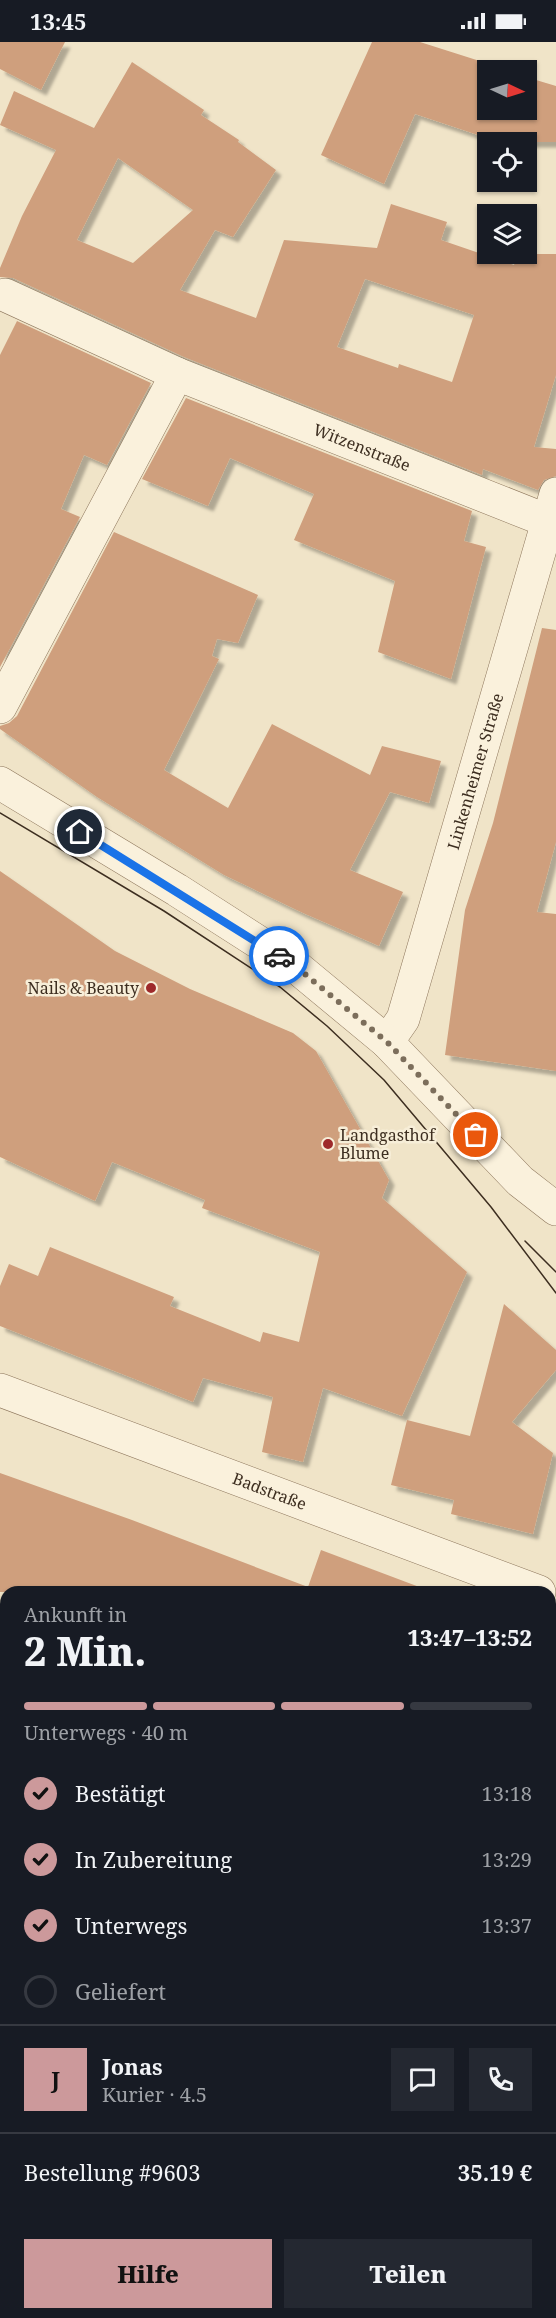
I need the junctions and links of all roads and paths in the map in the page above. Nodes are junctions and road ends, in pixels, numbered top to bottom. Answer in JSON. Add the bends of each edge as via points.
{"nodes":[{"id":1,"x":5,"y":295,"type":"dead end"},
{"id":2,"x":177,"y":374,"type":"junction"},
{"id":3,"x":552,"y":507,"type":"edge"},
{"id":4,"x":0,"y":707,"type":"edge"},
{"id":5,"x":0,"y":783,"type":"edge"},
{"id":6,"x":387,"y":1042,"type":"junction"},
{"id":7,"x":556,"y":1209,"type":"edge"},
{"id":8,"x":0,"y":1390,"type":"edge"},
{"id":9,"x":523,"y":1586,"type":"edge"}],
"edges":[{"from":1,"to":2,"type":"street","name":"Witzenstraße"},
{"from":2,"to":3,"type":"street","name":"Witzenstraße"},
{"from":2,"to":4,"type":"street"},
{"from":3,"to":6,"type":"street","name":"Linkenheimer Straße","via":[[403,1019]]},
{"from":5,"to":6,"type":"street","via":[[294,965]]},
{"from":6,"to":7,"type":"street","via":[[520,1181]]},
{"from":8,"to":9,"type":"street","name":"Badstraße"}]}
